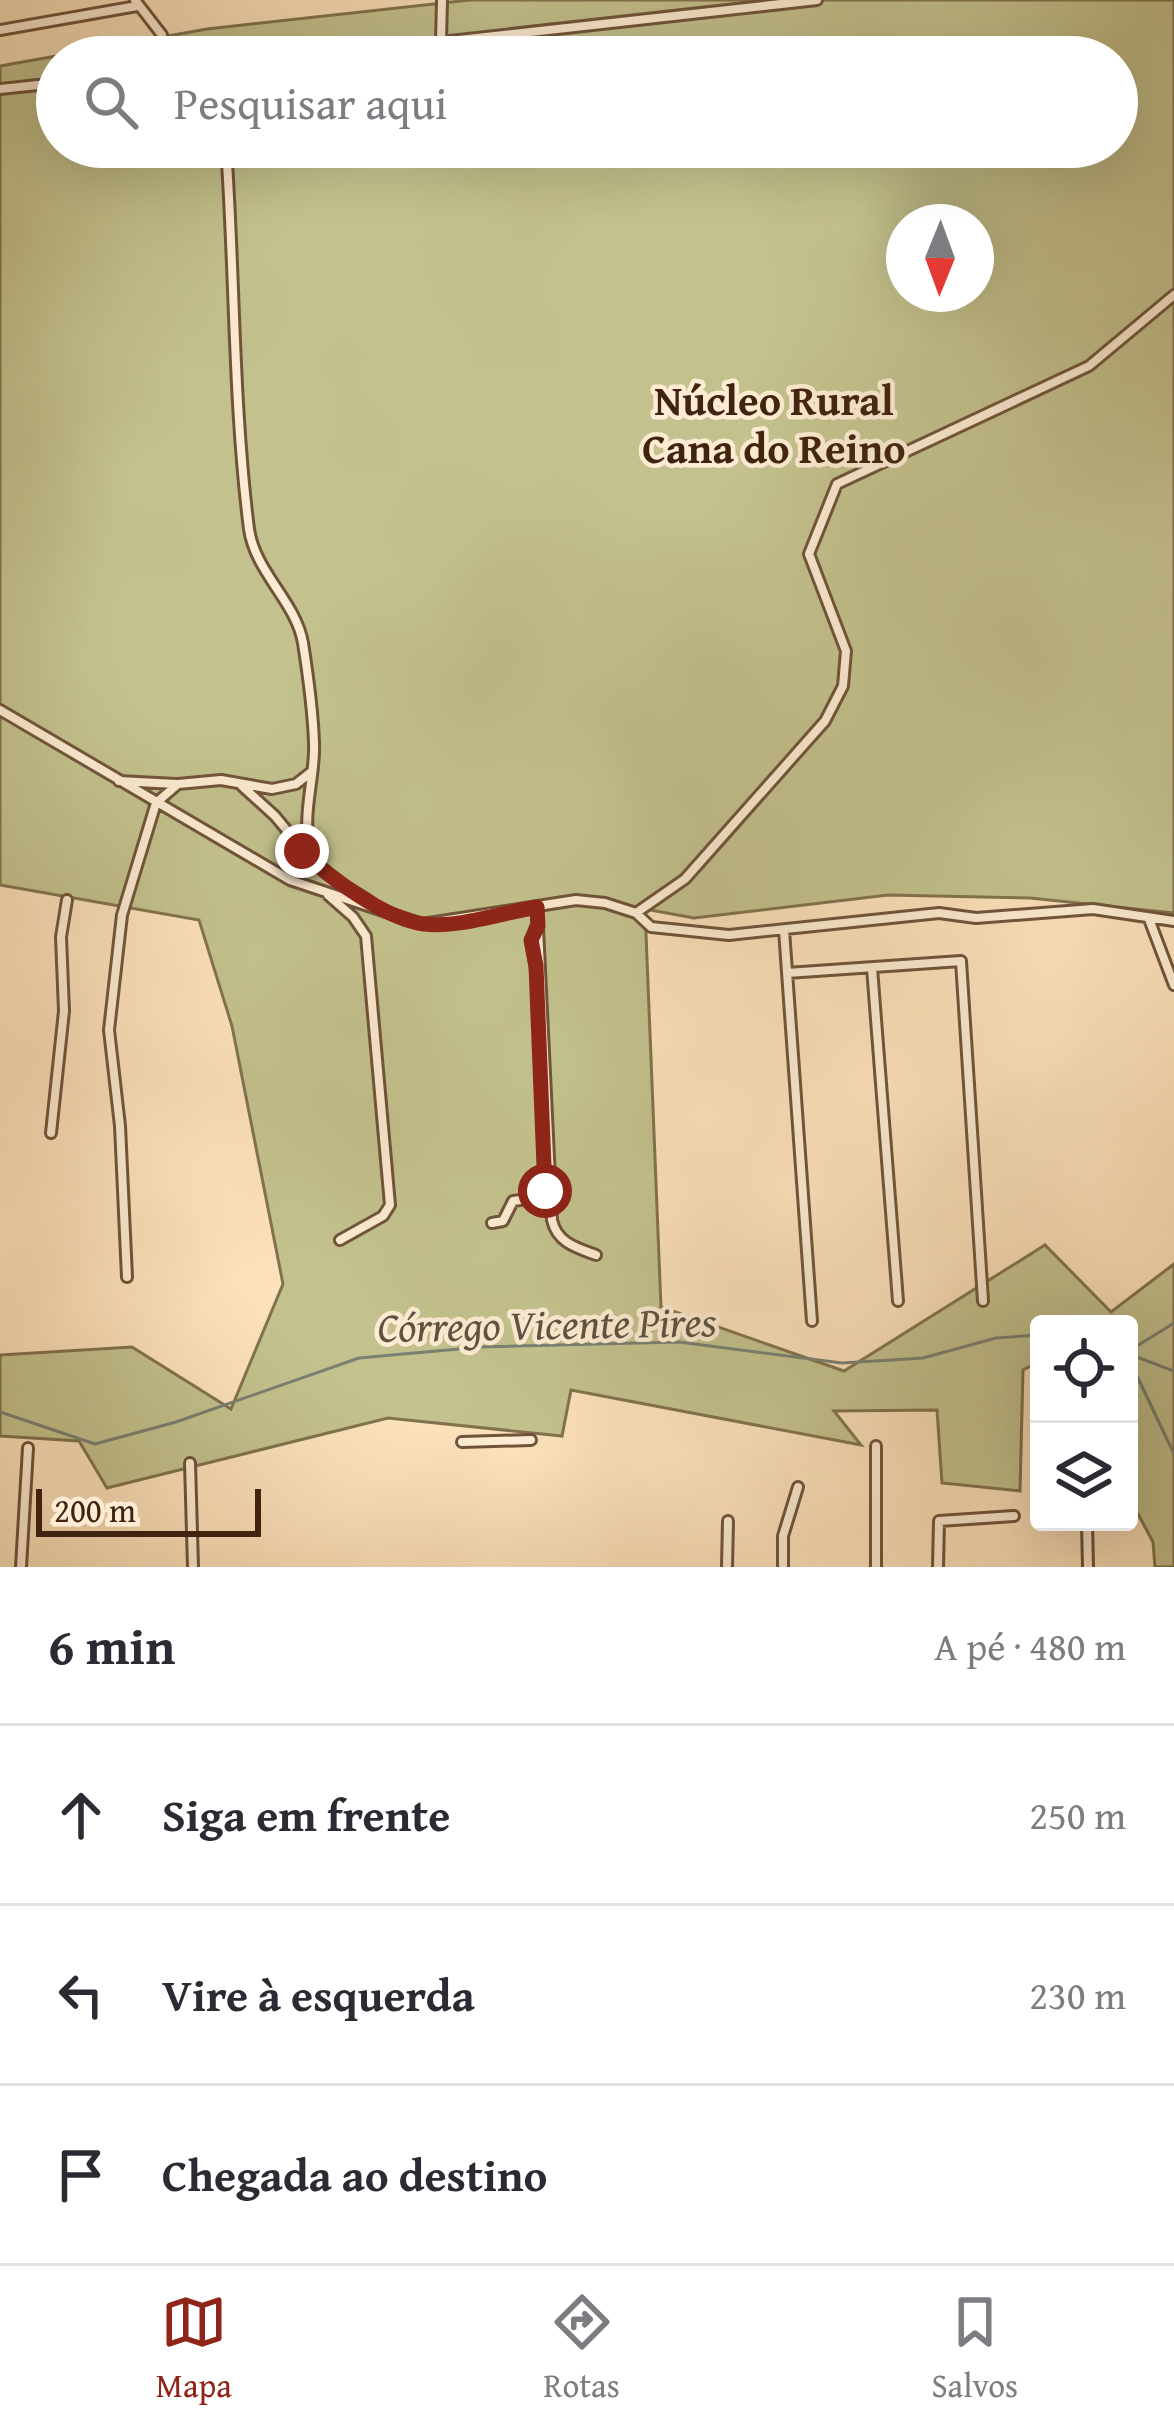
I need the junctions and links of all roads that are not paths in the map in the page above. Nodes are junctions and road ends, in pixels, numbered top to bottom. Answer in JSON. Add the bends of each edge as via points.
{"nodes":[{"id":1,"x":442,"y":0,"type":"edge"},
{"id":2,"x":817,"y":0,"type":"edge"},
{"id":3,"x":136,"y":3,"type":"edge"},
{"id":4,"x":0,"y":30,"type":"edge"},
{"id":5,"x":162,"y":36,"type":"edge"},
{"id":6,"x":441,"y":36,"type":"edge"},
{"id":7,"x":487,"y":36,"type":"edge"},
{"id":8,"x":36,"y":85,"type":"edge"},
{"id":9,"x":0,"y":89,"type":"edge"},
{"id":10,"x":227,"y":168,"type":"edge"},
{"id":11,"x":1174,"y":296,"type":"edge"},
{"id":12,"x":0,"y":710,"type":"edge"},
{"id":13,"x":311,"y":772,"type":"junction"},
{"id":14,"x":118,"y":780,"type":"junction"},
{"id":15,"x":178,"y":784,"type":"junction"},
{"id":16,"x":241,"y":784,"type":"junction"},
{"id":17,"x":156,"y":803,"type":"junction"},
{"id":18,"x":319,"y":867,"type":"junction"},
{"id":19,"x":327,"y":894,"type":"junction"},
{"id":20,"x":67,"y":900,"type":"dead end"},
{"id":21,"x":377,"y":907,"type":"junction"},
{"id":22,"x":537,"y":907,"type":"junction"},
{"id":23,"x":636,"y":914,"type":"junction"},
{"id":24,"x":1148,"y":917,"type":"junction"},
{"id":25,"x":1174,"y":921,"type":"edge"},
{"id":26,"x":538,"y":926,"type":"junction"},
{"id":27,"x":784,"y":930,"type":"junction"},
{"id":28,"x":872,"y":968,"type":"junction"},
{"id":29,"x":788,"y":974,"type":"junction"},
{"id":30,"x":1174,"y":985,"type":"edge"},
{"id":31,"x":51,"y":1133,"type":"dead end"},
{"id":32,"x":492,"y":1223,"type":"dead end"},
{"id":33,"x":340,"y":1240,"type":"dead end"},
{"id":34,"x":596,"y":1255,"type":"dead end"},
{"id":35,"x":127,"y":1276,"type":"dead end"},
{"id":36,"x":898,"y":1301,"type":"dead end"},
{"id":37,"x":983,"y":1301,"type":"dead end"},
{"id":38,"x":812,"y":1321,"type":"dead end"},
{"id":39,"x":531,"y":1440,"type":"dead end"},
{"id":40,"x":462,"y":1442,"type":"dead end"},
{"id":41,"x":876,"y":1446,"type":"dead end"},
{"id":42,"x":28,"y":1448,"type":"dead end"},
{"id":43,"x":190,"y":1463,"type":"dead end"},
{"id":44,"x":798,"y":1487,"type":"dead end"},
{"id":45,"x":1014,"y":1516,"type":"dead end"},
{"id":46,"x":728,"y":1521,"type":"dead end"},
{"id":47,"x":1087,"y":1531,"type":"edge"},
{"id":48,"x":21,"y":1567,"type":"edge"},
{"id":49,"x":193,"y":1567,"type":"edge"},
{"id":50,"x":727,"y":1567,"type":"edge"},
{"id":51,"x":783,"y":1567,"type":"edge"},
{"id":52,"x":876,"y":1567,"type":"edge"},
{"id":53,"x":938,"y":1567,"type":"edge"},
{"id":54,"x":1088,"y":1567,"type":"edge"}],
"edges":[{"from":1,"to":6,"type":"street"},
{"from":2,"to":7,"type":"street"},
{"from":3,"to":4,"type":"street"},
{"from":3,"to":5,"type":"street"},
{"from":8,"to":9,"type":"street"},
{"from":10,"to":13,"type":"street","via":[[249,526],[299,626]]},
{"from":11,"to":23,"type":"street","via":[[1089,366],[837,484],[809,554],[846,651],[843,686],[825,721],[685,879]]},
{"from":12,"to":14,"type":"street"},
{"from":13,"to":16,"type":"street","via":[[286,788]]},
{"from":13,"to":18,"type":"street","via":[[309,829]]},
{"from":14,"to":15,"type":"street"},
{"from":14,"to":17,"type":"street"},
{"from":15,"to":16,"type":"street"},
{"from":15,"to":17,"type":"street"},
{"from":16,"to":18,"type":"street"},
{"from":17,"to":19,"type":"street"},
{"from":17,"to":35,"type":"street","via":[[122,915],[109,1030]]},
{"from":18,"to":21,"type":"street"},
{"from":19,"to":21,"type":"street"},
{"from":19,"to":33,"type":"street","via":[[366,936],[390,1205]]},
{"from":20,"to":31,"type":"street"},
{"from":21,"to":22,"type":"street","via":[[422,924]]},
{"from":22,"to":23,"type":"street","via":[[591,900]]},
{"from":22,"to":26,"type":"street"},
{"from":23,"to":27,"type":"street","via":[[651,926],[702,934]]},
{"from":24,"to":25,"type":"street"},
{"from":24,"to":27,"type":"street","via":[[1093,909],[939,913]]},
{"from":24,"to":30,"type":"street"},
{"from":26,"to":32,"type":"street","via":[[531,940],[545,1191],[513,1202],[503,1221]]},
{"from":26,"to":34,"type":"street","via":[[554,1232]]},
{"from":27,"to":29,"type":"street"},
{"from":28,"to":29,"type":"street"},
{"from":28,"to":36,"type":"street"},
{"from":28,"to":37,"type":"street","via":[[961,961]]},
{"from":29,"to":38,"type":"street"},
{"from":39,"to":40,"type":"street"},
{"from":41,"to":52,"type":"street"},
{"from":42,"to":48,"type":"street"},
{"from":43,"to":49,"type":"street"},
{"from":44,"to":51,"type":"street"},
{"from":45,"to":53,"type":"street","via":[[939,1521]]},
{"from":46,"to":50,"type":"street"},
{"from":47,"to":54,"type":"street"}]}
